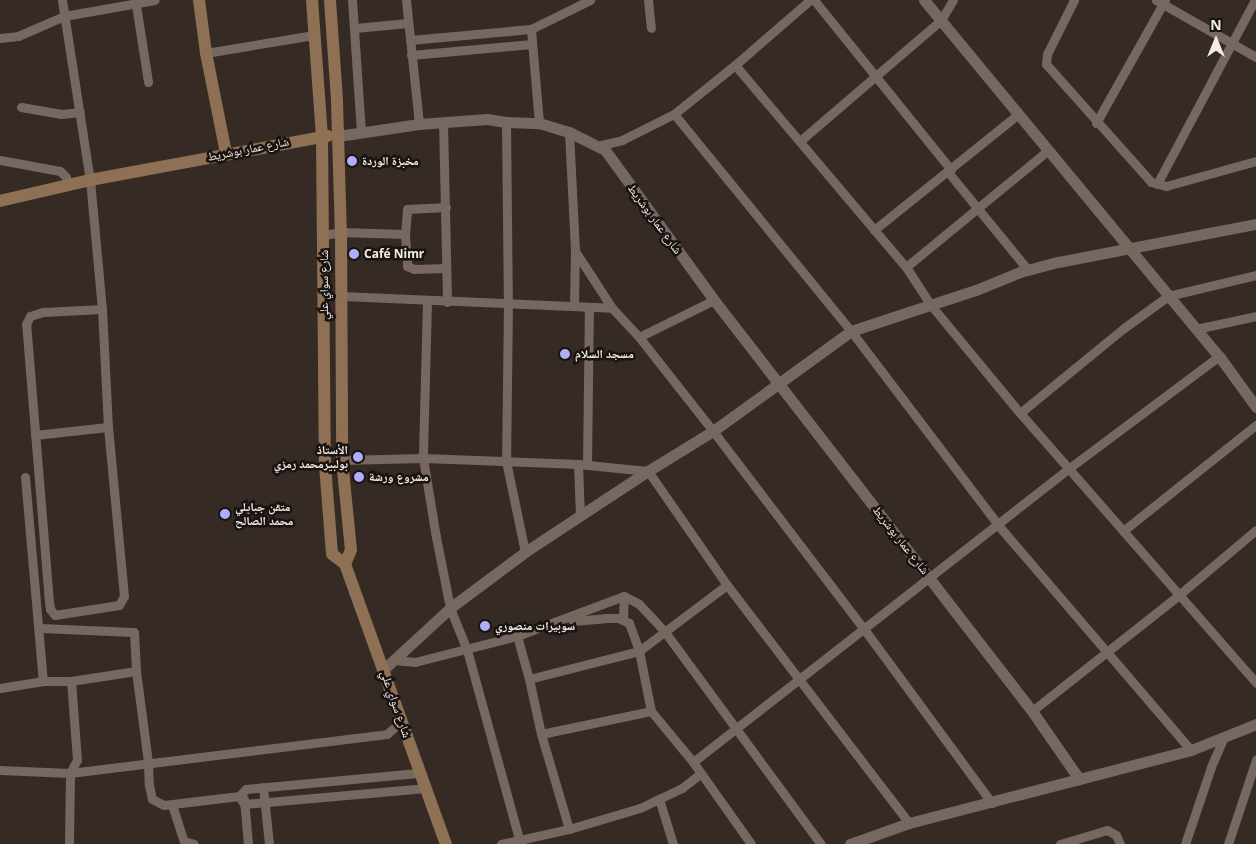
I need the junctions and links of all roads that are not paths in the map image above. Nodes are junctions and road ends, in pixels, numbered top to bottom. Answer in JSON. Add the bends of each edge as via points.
{"nodes":[{"id":1,"x":62,"y":0,"type":"edge"},
{"id":2,"x":155,"y":0,"type":"edge"},
{"id":3,"x":199,"y":0,"type":"edge"},
{"id":4,"x":312,"y":0,"type":"edge"},
{"id":5,"x":330,"y":0,"type":"edge"},
{"id":6,"x":352,"y":0,"type":"edge"},
{"id":7,"x":406,"y":0,"type":"edge"},
{"id":8,"x":590,"y":0,"type":"edge"},
{"id":9,"x":648,"y":0,"type":"edge"},
{"id":10,"x":810,"y":0,"type":"edge"},
{"id":11,"x":814,"y":0,"type":"edge"},
{"id":12,"x":924,"y":0,"type":"edge"},
{"id":13,"x":953,"y":0,"type":"edge"},
{"id":14,"x":1074,"y":0,"type":"edge"},
{"id":15,"x":1255,"y":0,"type":"edge"},
{"id":16,"x":1161,"y":1,"type":"edge"},
{"id":17,"x":136,"y":5,"type":"junction"},
{"id":18,"x":64,"y":16,"type":"junction"},
{"id":19,"x":941,"y":20,"type":"junction"},
{"id":20,"x":408,"y":23,"type":"junction"},
{"id":21,"x":355,"y":28,"type":"junction"},
{"id":22,"x":651,"y":28,"type":"dead end"},
{"id":23,"x":531,"y":29,"type":"junction"},
{"id":24,"x":314,"y":35,"type":"junction"},
{"id":25,"x":0,"y":38,"type":"edge"},
{"id":26,"x":410,"y":40,"type":"junction"},
{"id":27,"x":532,"y":44,"type":"junction"},
{"id":28,"x":1232,"y":44,"type":"junction"},
{"id":29,"x":206,"y":53,"type":"junction"},
{"id":30,"x":412,"y":55,"type":"junction"},
{"id":31,"x":1256,"y":57,"type":"edge"},
{"id":32,"x":735,"y":65,"type":"junction"},
{"id":33,"x":877,"y":76,"type":"junction"},
{"id":34,"x":148,"y":82,"type":"dead end"},
{"id":35,"x":21,"y":107,"type":"dead end"},
{"id":36,"x":80,"y":112,"type":"junction"},
{"id":37,"x":674,"y":114,"type":"junction"},
{"id":38,"x":1018,"y":115,"type":"junction"},
{"id":39,"x":443,"y":122,"type":"junction"},
{"id":40,"x":506,"y":122,"type":"junction"},
{"id":41,"x":538,"y":123,"type":"junction"},
{"id":42,"x":1096,"y":123,"type":"junction"},
{"id":43,"x":419,"y":124,"type":"junction"},
{"id":44,"x":361,"y":132,"type":"junction"},
{"id":45,"x":569,"y":132,"type":"junction"},
{"id":46,"x":322,"y":135,"type":"junction"},
{"id":47,"x":338,"y":136,"type":"junction"},
{"id":48,"x":800,"y":141,"type":"junction"},
{"id":49,"x":598,"y":146,"type":"junction"},
{"id":50,"x":1047,"y":151,"type":"junction"},
{"id":51,"x":226,"y":153,"type":"junction"},
{"id":52,"x":0,"y":160,"type":"edge"},
{"id":53,"x":1256,"y":161,"type":"edge"},
{"id":54,"x":949,"y":171,"type":"junction"},
{"id":55,"x":90,"y":180,"type":"junction"},
{"id":56,"x":1157,"y":184,"type":"junction"},
{"id":57,"x":67,"y":186,"type":"junction"},
{"id":58,"x":0,"y":201,"type":"edge"},
{"id":59,"x":446,"y":207,"type":"junction"},
{"id":60,"x":977,"y":209,"type":"junction"},
{"id":61,"x":1256,"y":224,"type":"edge"},
{"id":62,"x":874,"y":230,"type":"junction"},
{"id":63,"x":341,"y":232,"type":"junction"},
{"id":64,"x":405,"y":234,"type":"junction"},
{"id":65,"x":324,"y":235,"type":"junction"},
{"id":66,"x":1131,"y":249,"type":"junction"},
{"id":67,"x":575,"y":251,"type":"junction"},
{"id":68,"x":906,"y":267,"type":"junction"},
{"id":69,"x":446,"y":268,"type":"junction"},
{"id":70,"x":1028,"y":270,"type":"junction"},
{"id":71,"x":1256,"y":275,"type":"edge"},
{"id":72,"x":342,"y":296,"type":"junction"},
{"id":73,"x":1168,"y":296,"type":"junction"},
{"id":74,"x":714,"y":300,"type":"junction"},
{"id":75,"x":427,"y":301,"type":"junction"},
{"id":76,"x":447,"y":302,"type":"junction"},
{"id":77,"x":508,"y":303,"type":"junction"},
{"id":78,"x":930,"y":304,"type":"junction"},
{"id":79,"x":574,"y":306,"type":"junction"},
{"id":80,"x":589,"y":307,"type":"junction"},
{"id":81,"x":612,"y":308,"type":"junction"},
{"id":82,"x":102,"y":309,"type":"junction"},
{"id":83,"x":1256,"y":316,"type":"edge"},
{"id":84,"x":1196,"y":329,"type":"junction"},
{"id":85,"x":851,"y":331,"type":"junction"},
{"id":86,"x":640,"y":337,"type":"junction"},
{"id":87,"x":1219,"y":356,"type":"junction"},
{"id":88,"x":780,"y":384,"type":"junction"},
{"id":89,"x":1256,"y":407,"type":"edge"},
{"id":90,"x":1020,"y":412,"type":"junction"},
{"id":91,"x":1256,"y":424,"type":"edge"},
{"id":92,"x":108,"y":427,"type":"junction"},
{"id":93,"x":713,"y":431,"type":"junction"},
{"id":94,"x":35,"y":436,"type":"junction"},
{"id":95,"x":423,"y":458,"type":"junction"},
{"id":96,"x":342,"y":460,"type":"junction"},
{"id":97,"x":506,"y":461,"type":"junction"},
{"id":98,"x":582,"y":464,"type":"junction"},
{"id":99,"x":1068,"y":469,"type":"junction"},
{"id":100,"x":648,"y":471,"type":"junction"},
{"id":101,"x":25,"y":477,"type":"dead end"},
{"id":102,"x":580,"y":515,"type":"junction"},
{"id":103,"x":998,"y":525,"type":"junction"},
{"id":104,"x":1256,"y":530,"type":"edge"},
{"id":105,"x":1123,"y":531,"type":"junction"},
{"id":106,"x":525,"y":552,"type":"junction"},
{"id":107,"x":345,"y":564,"type":"junction"},
{"id":108,"x":930,"y":578,"type":"junction"},
{"id":109,"x":727,"y":585,"type":"junction"},
{"id":110,"x":1180,"y":594,"type":"junction"},
{"id":111,"x":624,"y":596,"type":"junction"},
{"id":112,"x":450,"y":608,"type":"junction"},
{"id":113,"x":623,"y":620,"type":"junction"},
{"id":114,"x":553,"y":624,"type":"junction"},
{"id":115,"x":40,"y":628,"type":"junction"},
{"id":116,"x":864,"y":629,"type":"junction"},
{"id":117,"x":665,"y":632,"type":"junction"},
{"id":118,"x":517,"y":636,"type":"junction"},
{"id":119,"x":466,"y":650,"type":"junction"},
{"id":120,"x":639,"y":651,"type":"junction"},
{"id":121,"x":1108,"y":652,"type":"junction"},
{"id":122,"x":395,"y":660,"type":"junction"},
{"id":123,"x":384,"y":669,"type":"junction"},
{"id":124,"x":136,"y":671,"type":"junction"},
{"id":125,"x":529,"y":679,"type":"junction"},
{"id":126,"x":797,"y":680,"type":"junction"},
{"id":127,"x":43,"y":681,"type":"junction"},
{"id":128,"x":71,"y":681,"type":"junction"},
{"id":129,"x":1256,"y":683,"type":"edge"},
{"id":130,"x":0,"y":688,"type":"edge"},
{"id":131,"x":651,"y":711,"type":"junction"},
{"id":132,"x":1032,"y":711,"type":"junction"},
{"id":133,"x":400,"y":718,"type":"junction"},
{"id":134,"x":1256,"y":724,"type":"edge"},
{"id":135,"x":736,"y":729,"type":"junction"},
{"id":136,"x":541,"y":734,"type":"junction"},
{"id":137,"x":1223,"y":739,"type":"junction"},
{"id":138,"x":1191,"y":750,"type":"junction"},
{"id":139,"x":1256,"y":760,"type":"edge"},
{"id":140,"x":148,"y":762,"type":"junction"},
{"id":141,"x":693,"y":762,"type":"junction"},
{"id":142,"x":0,"y":770,"type":"edge"},
{"id":143,"x":700,"y":772,"type":"junction"},
{"id":144,"x":70,"y":773,"type":"junction"},
{"id":145,"x":420,"y":773,"type":"junction"},
{"id":146,"x":1079,"y":779,"type":"junction"},
{"id":147,"x":262,"y":787,"type":"junction"},
{"id":148,"x":426,"y":788,"type":"junction"},
{"id":149,"x":659,"y":798,"type":"junction"},
{"id":150,"x":241,"y":800,"type":"junction"},
{"id":151,"x":264,"y":803,"type":"junction"},
{"id":152,"x":992,"y":803,"type":"junction"},
{"id":153,"x":172,"y":805,"type":"junction"},
{"id":154,"x":909,"y":823,"type":"junction"},
{"id":155,"x":569,"y":830,"type":"junction"},
{"id":156,"x":519,"y":839,"type":"junction"},
{"id":157,"x":69,"y":844,"type":"edge"},
{"id":158,"x":194,"y":844,"type":"edge"},
{"id":159,"x":248,"y":844,"type":"edge"},
{"id":160,"x":269,"y":844,"type":"edge"},
{"id":161,"x":446,"y":844,"type":"edge"},
{"id":162,"x":501,"y":844,"type":"edge"},
{"id":163,"x":673,"y":844,"type":"edge"},
{"id":164,"x":751,"y":844,"type":"edge"},
{"id":165,"x":821,"y":844,"type":"edge"},
{"id":166,"x":850,"y":844,"type":"edge"},
{"id":167,"x":1060,"y":844,"type":"edge"},
{"id":168,"x":1120,"y":844,"type":"edge"},
{"id":169,"x":1185,"y":844,"type":"edge"},
{"id":170,"x":1228,"y":844,"type":"edge"}],
"edges":[{"from":1,"to":18,"type":"street"},
{"from":2,"to":17,"type":"street"},
{"from":3,"to":29,"type":"main road"},
{"from":4,"to":24,"type":"main road","name":"شارع سواي علي"},
{"from":5,"to":47,"type":"main road","name":"شارع سواي علي"},
{"from":6,"to":21,"type":"street"},
{"from":7,"to":20,"type":"street"},
{"from":8,"to":23,"type":"street"},
{"from":9,"to":22,"type":"street"},
{"from":10,"to":32,"type":"street"},
{"from":11,"to":33,"type":"street"},
{"from":12,"to":19,"type":"street"},
{"from":13,"to":19,"type":"street"},
{"from":14,"to":42,"type":"street","via":[[1047,54],[1046,64]]},
{"from":15,"to":28,"type":"street"},
{"from":16,"to":28,"type":"street"},
{"from":16,"to":42,"type":"street"},
{"from":17,"to":18,"type":"street"},
{"from":17,"to":34,"type":"street"},
{"from":18,"to":25,"type":"street","via":[[18,36]]},
{"from":18,"to":36,"type":"street"},
{"from":19,"to":33,"type":"street"},
{"from":19,"to":38,"type":"street"},
{"from":20,"to":21,"type":"street"},
{"from":20,"to":26,"type":"street"},
{"from":21,"to":44,"type":"street"},
{"from":23,"to":26,"type":"street"},
{"from":23,"to":27,"type":"street"},
{"from":24,"to":29,"type":"street"},
{"from":24,"to":46,"type":"main road","name":"شارع سواي علي"},
{"from":26,"to":30,"type":"street"},
{"from":27,"to":30,"type":"street"},
{"from":27,"to":41,"type":"street"},
{"from":28,"to":31,"type":"street"},
{"from":28,"to":56,"type":"street"},
{"from":29,"to":51,"type":"main road"},
{"from":30,"to":43,"type":"street"},
{"from":32,"to":37,"type":"street"},
{"from":32,"to":48,"type":"street"},
{"from":33,"to":48,"type":"street"},
{"from":33,"to":54,"type":"street"},
{"from":35,"to":36,"type":"street","via":[[61,114]]},
{"from":36,"to":55,"type":"street"},
{"from":37,"to":49,"type":"street","via":[[622,140]]},
{"from":37,"to":85,"type":"street"},
{"from":38,"to":50,"type":"street"},
{"from":38,"to":54,"type":"street"},
{"from":39,"to":40,"type":"street","name":"شارع عمار بوشريط","via":[[487,119]]},
{"from":39,"to":43,"type":"street","name":"شارع عمار بوشريط"},
{"from":39,"to":59,"type":"street"},
{"from":40,"to":41,"type":"street","name":"شارع عمار بوشريط"},
{"from":40,"to":77,"type":"street"},
{"from":41,"to":45,"type":"street","name":"شارع عمار بوشريط"},
{"from":42,"to":56,"type":"street","via":[[1145,176]]},
{"from":43,"to":44,"type":"street","name":"شارع عمار بوشريط"},
{"from":44,"to":47,"type":"street","name":"شارع عمار بوشريط"},
{"from":45,"to":49,"type":"street","name":"شارع عمار بوشريط"},
{"from":45,"to":67,"type":"street"},
{"from":46,"to":47,"type":"main road","name":"شارع عمار بوشريط"},
{"from":46,"to":51,"type":"main road","name":"شارع عمار بوشريط"},
{"from":46,"to":65,"type":"main road","name":"شارع سواي علي"},
{"from":47,"to":63,"type":"main road","name":"شارع سواي علي"},
{"from":48,"to":62,"type":"street"},
{"from":49,"to":74,"type":"street","name":"شارع عمار بوشريط","via":[[605,150]]},
{"from":50,"to":60,"type":"street"},
{"from":50,"to":66,"type":"street"},
{"from":51,"to":55,"type":"main road","name":"شارع عمار بوشريط"},
{"from":52,"to":57,"type":"street","via":[[60,170],[66,177]]},
{"from":53,"to":56,"type":"street","via":[[1166,186]]},
{"from":54,"to":60,"type":"street"},
{"from":54,"to":62,"type":"street"},
{"from":55,"to":57,"type":"main road","name":"شارع عمار بوشريط"},
{"from":55,"to":82,"type":"street"},
{"from":57,"to":58,"type":"main road","name":"شارع عمار بوشريط"},
{"from":59,"to":64,"type":"street","via":[[407,209]]},
{"from":59,"to":69,"type":"street"},
{"from":60,"to":68,"type":"street"},
{"from":60,"to":70,"type":"street"},
{"from":61,"to":66,"type":"street"},
{"from":62,"to":68,"type":"street"},
{"from":63,"to":64,"type":"street"},
{"from":63,"to":65,"type":"street"},
{"from":63,"to":72,"type":"main road","name":"شارع سواي علي"},
{"from":64,"to":69,"type":"street","via":[[407,266],[414,269]]},
{"from":65,"to":107,"type":"main road","name":"شارع سواي علي","via":[[325,464],[332,554]]},
{"from":66,"to":70,"type":"street"},
{"from":66,"to":73,"type":"street"},
{"from":67,"to":79,"type":"street"},
{"from":67,"to":81,"type":"street"},
{"from":68,"to":78,"type":"street"},
{"from":69,"to":76,"type":"street"},
{"from":70,"to":78,"type":"street"},
{"from":71,"to":73,"type":"street"},
{"from":72,"to":75,"type":"street"},
{"from":72,"to":96,"type":"main road","name":"شارع سواي علي"},
{"from":73,"to":84,"type":"street"},
{"from":73,"to":90,"type":"street"},
{"from":74,"to":86,"type":"street"},
{"from":74,"to":88,"type":"street","name":"شارع عمار بوشريط"},
{"from":75,"to":76,"type":"street"},
{"from":75,"to":95,"type":"street"},
{"from":76,"to":77,"type":"street"},
{"from":77,"to":79,"type":"street"},
{"from":77,"to":97,"type":"street"},
{"from":78,"to":85,"type":"street"},
{"from":78,"to":90,"type":"street"},
{"from":79,"to":80,"type":"street"},
{"from":80,"to":81,"type":"street"},
{"from":80,"to":98,"type":"street"},
{"from":81,"to":86,"type":"street"},
{"from":82,"to":92,"type":"street"},
{"from":82,"to":94,"type":"street","via":[[43,312],[27,320]]},
{"from":83,"to":84,"type":"street"},
{"from":84,"to":87,"type":"street"},
{"from":85,"to":88,"type":"street"},
{"from":85,"to":103,"type":"street"},
{"from":86,"to":93,"type":"street"},
{"from":87,"to":89,"type":"street"},
{"from":87,"to":99,"type":"street"},
{"from":88,"to":93,"type":"street"},
{"from":88,"to":108,"type":"street","name":"شارع عمار بوشريط"},
{"from":90,"to":99,"type":"street"},
{"from":91,"to":105,"type":"street"},
{"from":92,"to":94,"type":"street"},
{"from":92,"to":94,"type":"street","via":[[124,596],[119,605],[60,615],[55,615],[50,609]]},
{"from":93,"to":100,"type":"street"},
{"from":93,"to":116,"type":"street"},
{"from":95,"to":96,"type":"street"},
{"from":95,"to":97,"type":"street"},
{"from":95,"to":112,"type":"street"},
{"from":96,"to":107,"type":"main road","name":"شارع سواي علي","via":[[350,550]]},
{"from":97,"to":98,"type":"street"},
{"from":97,"to":106,"type":"street"},
{"from":98,"to":100,"type":"street"},
{"from":98,"to":102,"type":"street"},
{"from":99,"to":103,"type":"street"},
{"from":99,"to":105,"type":"street"},
{"from":100,"to":102,"type":"street"},
{"from":100,"to":109,"type":"street"},
{"from":101,"to":115,"type":"street"},
{"from":102,"to":106,"type":"street"},
{"from":103,"to":108,"type":"street"},
{"from":103,"to":121,"type":"street"},
{"from":104,"to":110,"type":"street"},
{"from":105,"to":110,"type":"street"},
{"from":106,"to":112,"type":"street"},
{"from":107,"to":123,"type":"main road","name":"شارع سواي علي"},
{"from":108,"to":116,"type":"street"},
{"from":108,"to":132,"type":"street","name":"شارع عمار بوشريط"},
{"from":109,"to":117,"type":"street"},
{"from":109,"to":126,"type":"street"},
{"from":110,"to":121,"type":"street"},
{"from":110,"to":129,"type":"street"},
{"from":111,"to":113,"type":"street"},
{"from":111,"to":114,"type":"street"},
{"from":111,"to":117,"type":"street","via":[[639,604]]},
{"from":112,"to":119,"type":"street"},
{"from":112,"to":122,"type":"street"},
{"from":113,"to":114,"type":"street","via":[[591,618]]},
{"from":113,"to":120,"type":"street","via":[[629,623]]},
{"from":114,"to":118,"type":"street"},
{"from":115,"to":124,"type":"street","via":[[134,632]]},
{"from":115,"to":127,"type":"street"},
{"from":116,"to":126,"type":"street"},
{"from":116,"to":152,"type":"street"},
{"from":117,"to":120,"type":"street"},
{"from":117,"to":135,"type":"street"},
{"from":118,"to":119,"type":"street"},
{"from":118,"to":125,"type":"street"},
{"from":119,"to":122,"type":"street","via":[[415,662]]},
{"from":119,"to":156,"type":"street"},
{"from":120,"to":125,"type":"street"},
{"from":120,"to":131,"type":"street"},
{"from":121,"to":132,"type":"street"},
{"from":121,"to":138,"type":"street"},
{"from":122,"to":123,"type":"street"},
{"from":123,"to":133,"type":"main road","name":"شارع سواي علي"},
{"from":124,"to":128,"type":"street"},
{"from":124,"to":140,"type":"street"},
{"from":125,"to":136,"type":"street"},
{"from":126,"to":135,"type":"street"},
{"from":126,"to":154,"type":"street"},
{"from":127,"to":128,"type":"street"},
{"from":127,"to":130,"type":"street"},
{"from":128,"to":144,"type":"street","via":[[77,760]]},
{"from":131,"to":136,"type":"street"},
{"from":131,"to":141,"type":"street"},
{"from":132,"to":146,"type":"street","name":"شارع عمار بوشريط"},
{"from":133,"to":140,"type":"street","via":[[387,734]]},
{"from":133,"to":145,"type":"main road","name":"شارع سواي علي"},
{"from":134,"to":137,"type":"street"},
{"from":135,"to":141,"type":"street"},
{"from":135,"to":165,"type":"street"},
{"from":136,"to":155,"type":"street"},
{"from":137,"to":138,"type":"street"},
{"from":137,"to":169,"type":"street"},
{"from":138,"to":146,"type":"street"},
{"from":139,"to":170,"type":"street"},
{"from":140,"to":144,"type":"street"},
{"from":140,"to":153,"type":"street","via":[[152,799]]},
{"from":141,"to":143,"type":"street"},
{"from":142,"to":144,"type":"street"},
{"from":143,"to":149,"type":"street","via":[[682,788]]},
{"from":143,"to":164,"type":"street"},
{"from":144,"to":157,"type":"street"},
{"from":145,"to":147,"type":"street"},
{"from":145,"to":148,"type":"main road","name":"شارع سواي علي"},
{"from":146,"to":152,"type":"street"},
{"from":147,"to":150,"type":"street","via":[[246,789]]},
{"from":147,"to":151,"type":"street"},
{"from":148,"to":151,"type":"street"},
{"from":148,"to":161,"type":"main road","name":"شارع سواي علي"},
{"from":149,"to":155,"type":"street","via":[[640,808]]},
{"from":149,"to":163,"type":"street"},
{"from":150,"to":151,"type":"street"},
{"from":150,"to":153,"type":"street"},
{"from":150,"to":159,"type":"street"},
{"from":151,"to":160,"type":"street"},
{"from":152,"to":154,"type":"street"},
{"from":153,"to":158,"type":"street","via":[[184,841]]},
{"from":154,"to":166,"type":"street"},
{"from":155,"to":156,"type":"street"},
{"from":156,"to":162,"type":"street"},
{"from":167,"to":168,"type":"street","via":[[1107,830],[1116,835]]}]}
